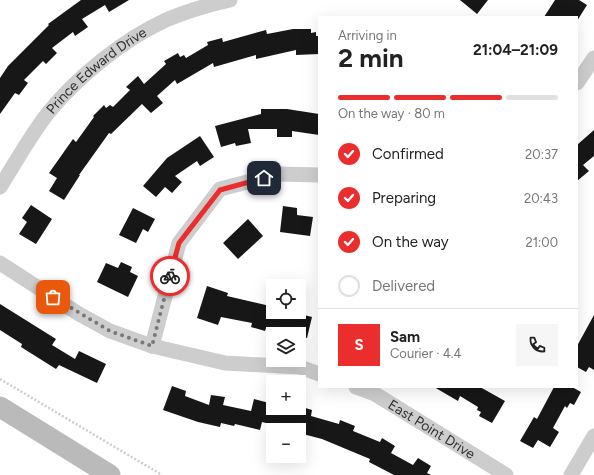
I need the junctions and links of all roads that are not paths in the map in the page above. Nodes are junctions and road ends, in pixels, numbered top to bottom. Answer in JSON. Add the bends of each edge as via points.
{"nodes":[{"id":1,"x":230,"y":0,"type":"edge"},
{"id":2,"x":594,"y":58,"type":"edge"},
{"id":3,"x":578,"y":82,"type":"edge"},
{"id":4,"x":318,"y":175,"type":"edge"},
{"id":5,"x":0,"y":187,"type":"edge"},
{"id":6,"x":0,"y":263,"type":"edge"},
{"id":7,"x":152,"y":346,"type":"junction"},
{"id":8,"x":318,"y":374,"type":"edge"},
{"id":9,"x":359,"y":388,"type":"edge"},
{"id":10,"x":0,"y":407,"type":"edge"},
{"id":11,"x":594,"y":436,"type":"edge"},
{"id":12,"x":110,"y":475,"type":"edge"},
{"id":13,"x":506,"y":475,"type":"edge"},
{"id":14,"x":571,"y":475,"type":"edge"}],
"edges":[{"from":1,"to":5,"type":"street","name":"Prince Edward Drive","via":[[203,6],[166,20],[136,37],[91,69],[48,114]]},
{"from":2,"to":3,"type":"street"},
{"from":4,"to":7,"type":"street","via":[[278,174],[220,190],[179,243]]},
{"from":6,"to":7,"type":"street","via":[[110,331]]},
{"from":7,"to":8,"type":"street","via":[[224,363],[300,367]]},
{"from":9,"to":13,"type":"street","name":"East Point Drive","via":[[375,394]]},
{"from":10,"to":12,"type":"street"},
{"from":11,"to":14,"type":"street"}]}
